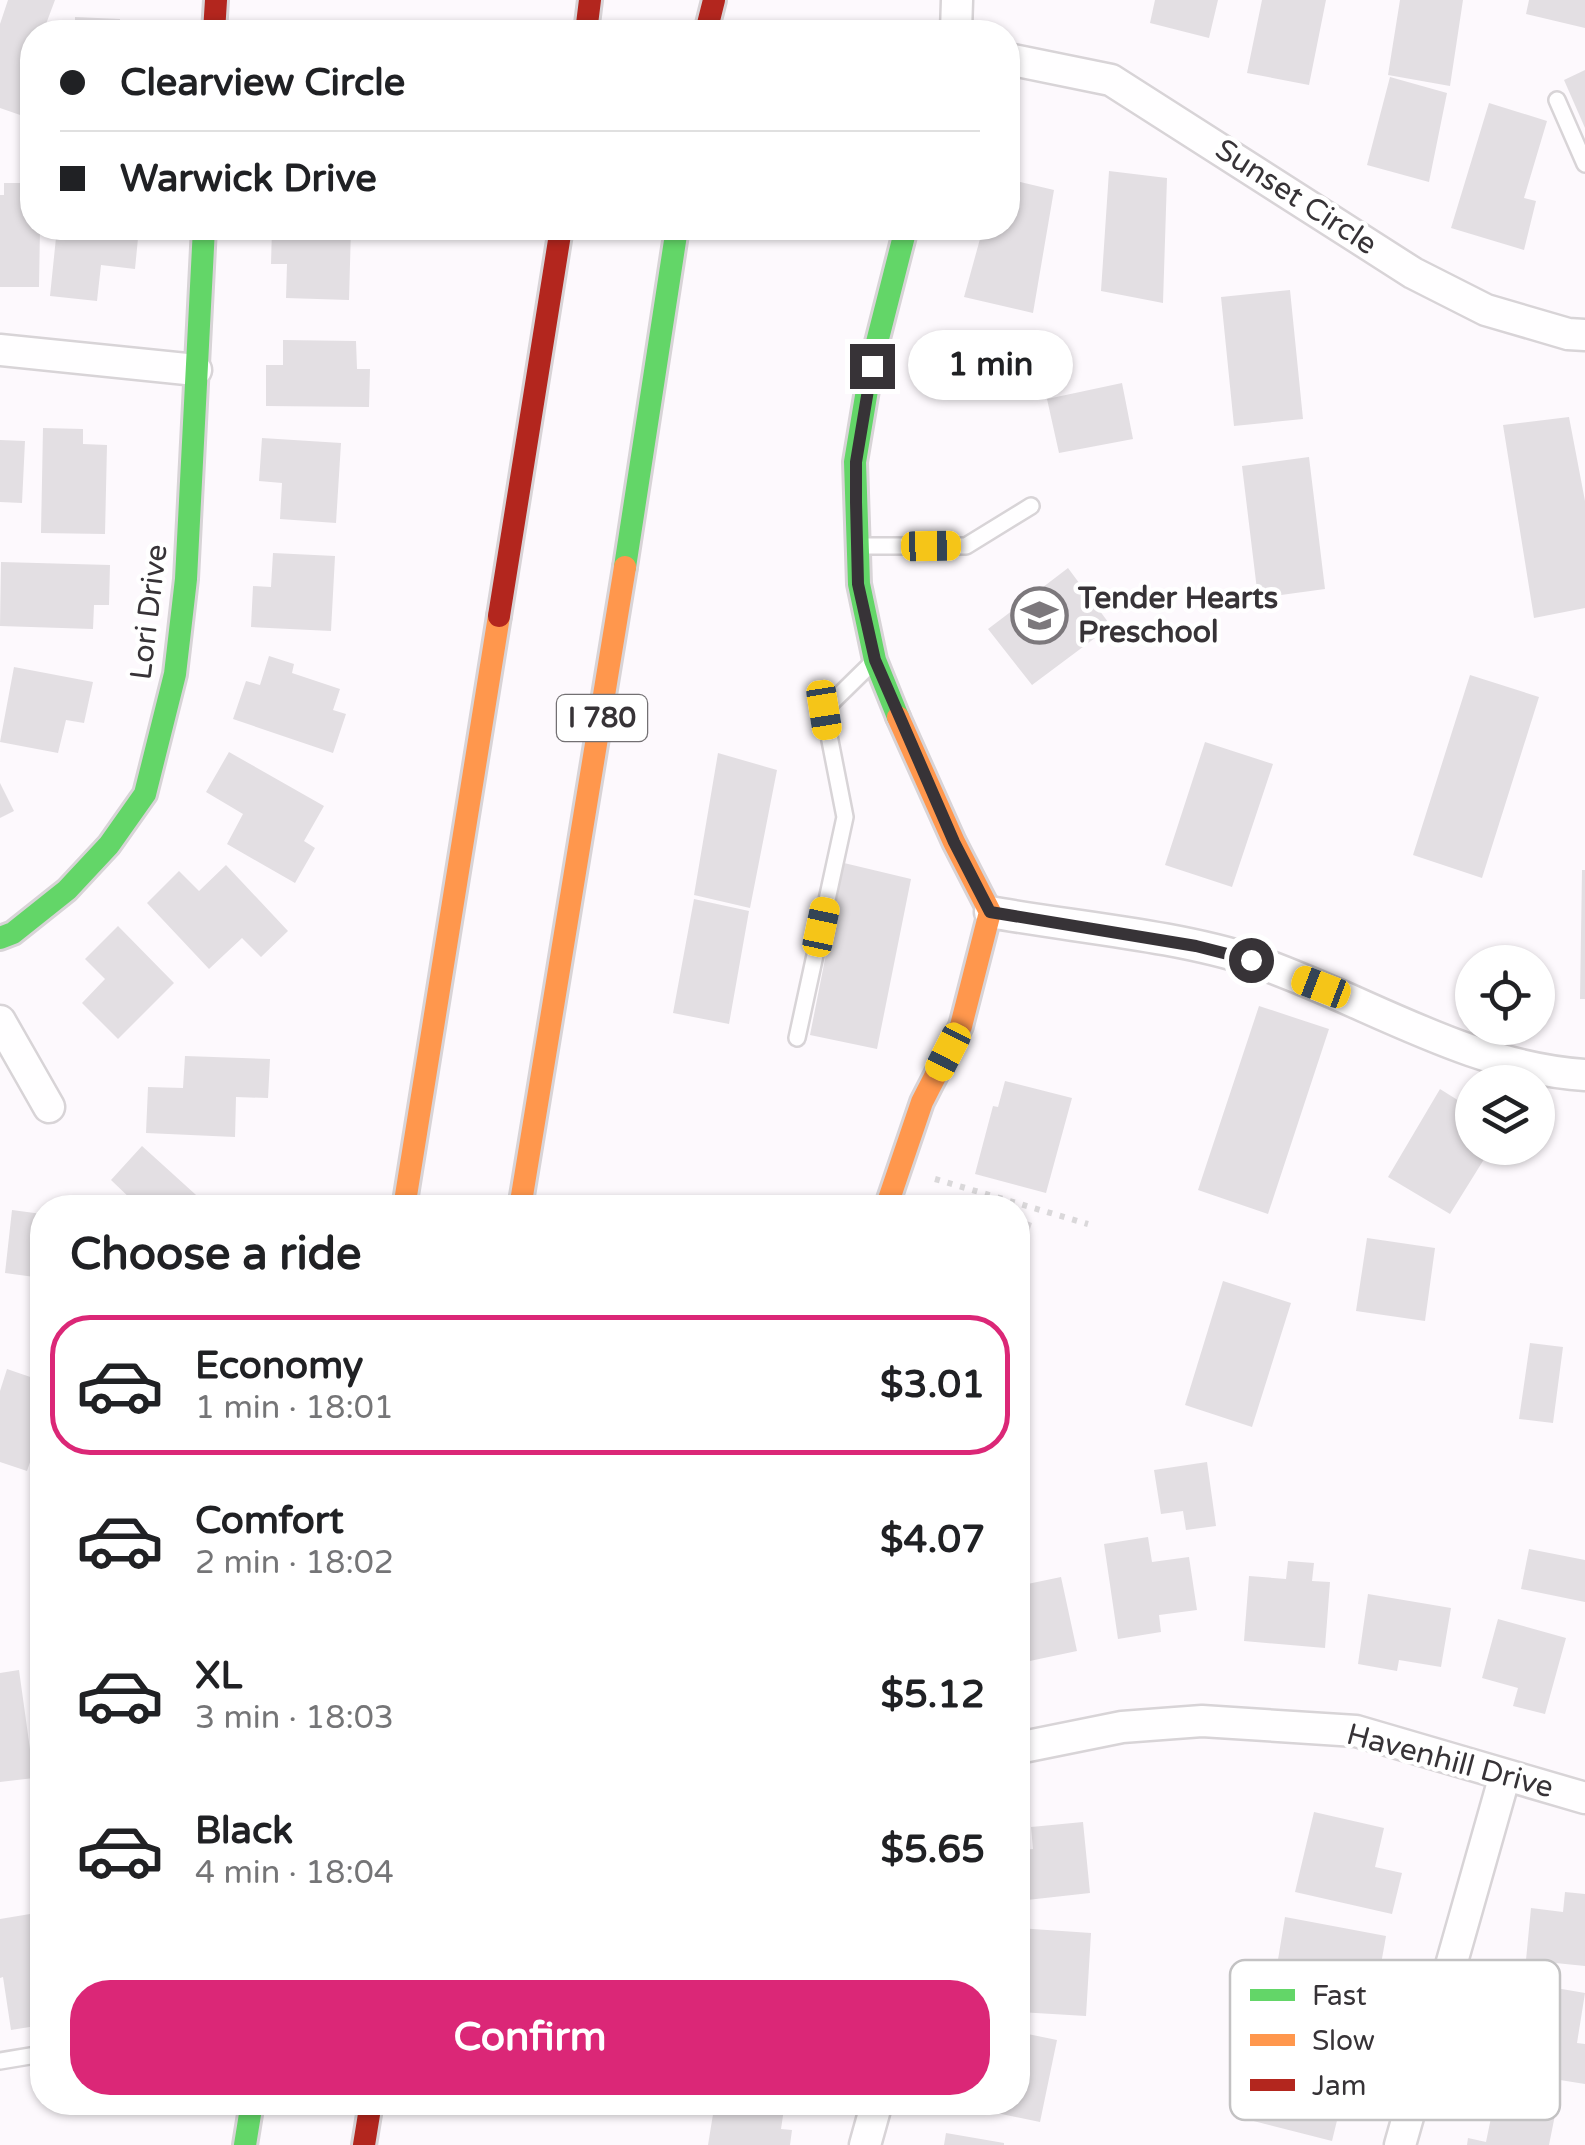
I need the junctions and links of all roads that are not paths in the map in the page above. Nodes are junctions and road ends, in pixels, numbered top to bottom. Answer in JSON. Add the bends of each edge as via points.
{"nodes":[{"id":1,"x":1020,"y":61,"type":"edge"},
{"id":2,"x":1557,"y":100,"type":"dead end"},
{"id":3,"x":1585,"y":164,"type":"edge"},
{"id":4,"x":203,"y":240,"type":"edge"},
{"id":5,"x":559,"y":240,"type":"edge"},
{"id":6,"x":675,"y":240,"type":"edge"},
{"id":7,"x":903,"y":240,"type":"edge"},
{"id":8,"x":1585,"y":336,"type":"edge"},
{"id":9,"x":0,"y":350,"type":"edge"},
{"id":10,"x":196,"y":370,"type":"junction"},
{"id":11,"x":1031,"y":506,"type":"dead end"},
{"id":12,"x":858,"y":546,"type":"junction"},
{"id":13,"x":875,"y":660,"type":"junction"},
{"id":14,"x":990,"y":912,"type":"junction"},
{"id":15,"x":0,"y":938,"type":"edge"},
{"id":16,"x":0,"y":1021,"type":"edge"},
{"id":17,"x":797,"y":1038,"type":"dead end"},
{"id":18,"x":1585,"y":1074,"type":"edge"},
{"id":19,"x":49,"y":1107,"type":"dead end"},
{"id":20,"x":406,"y":1195,"type":"edge"},
{"id":21,"x":522,"y":1195,"type":"edge"},
{"id":22,"x":891,"y":1195,"type":"edge"},
{"id":23,"x":1030,"y":1746,"type":"edge"},
{"id":24,"x":1505,"y":1774,"type":"junction"},
{"id":25,"x":1585,"y":1798,"type":"edge"},
{"id":26,"x":1452,"y":1960,"type":"edge"},
{"id":27,"x":30,"y":2056,"type":"edge"},
{"id":28,"x":0,"y":2062,"type":"edge"},
{"id":29,"x":250,"y":2115,"type":"edge"},
{"id":30,"x":369,"y":2115,"type":"edge"},
{"id":31,"x":874,"y":2115,"type":"edge"},
{"id":32,"x":1407,"y":2120,"type":"edge"},
{"id":33,"x":245,"y":2145,"type":"edge"},
{"id":34,"x":364,"y":2145,"type":"edge"},
{"id":35,"x":866,"y":2145,"type":"edge"},
{"id":36,"x":1400,"y":2145,"type":"edge"}],
"edges":[{"from":1,"to":8,"type":"street","name":"Sunset Circle","via":[[1112,80],[1413,273],[1486,310]]},
{"from":2,"to":3,"type":"lane"},
{"from":4,"to":10,"type":"main road","name":"Lori Drive"},
{"from":5,"to":20,"type":"main road"},
{"from":6,"to":21,"type":"main road","number":"I 780"},
{"from":7,"to":12,"type":"main road","via":[[856,462]]},
{"from":9,"to":10,"type":"street"},
{"from":10,"to":15,"type":"main road","name":"Lori Drive","via":[[182,617],[175,674],[144,794],[67,890]]},
{"from":11,"to":12,"type":"lane","via":[[966,546]]},
{"from":12,"to":13,"type":"main road","via":[[858,584]]},
{"from":13,"to":14,"type":"main road"},
{"from":13,"to":17,"type":"lane","via":[[824,710],[845,817]]},
{"from":14,"to":18,"type":"street","via":[[1251,960],[1486,1058]]},
{"from":14,"to":22,"type":"main road","via":[[961,1026],[922,1102]]},
{"from":16,"to":19,"type":"street"},
{"from":23,"to":24,"type":"street","name":"Havenhill Drive","via":[[1202,1720],[1356,1732]]},
{"from":24,"to":25,"type":"street","name":"Havenhill Drive"},
{"from":24,"to":26,"type":"street"},
{"from":27,"to":28,"type":"lane"},
{"from":29,"to":33,"type":"main road"},
{"from":30,"to":34,"type":"main road"},
{"from":31,"to":35,"type":"street"},
{"from":32,"to":36,"type":"street"}]}
